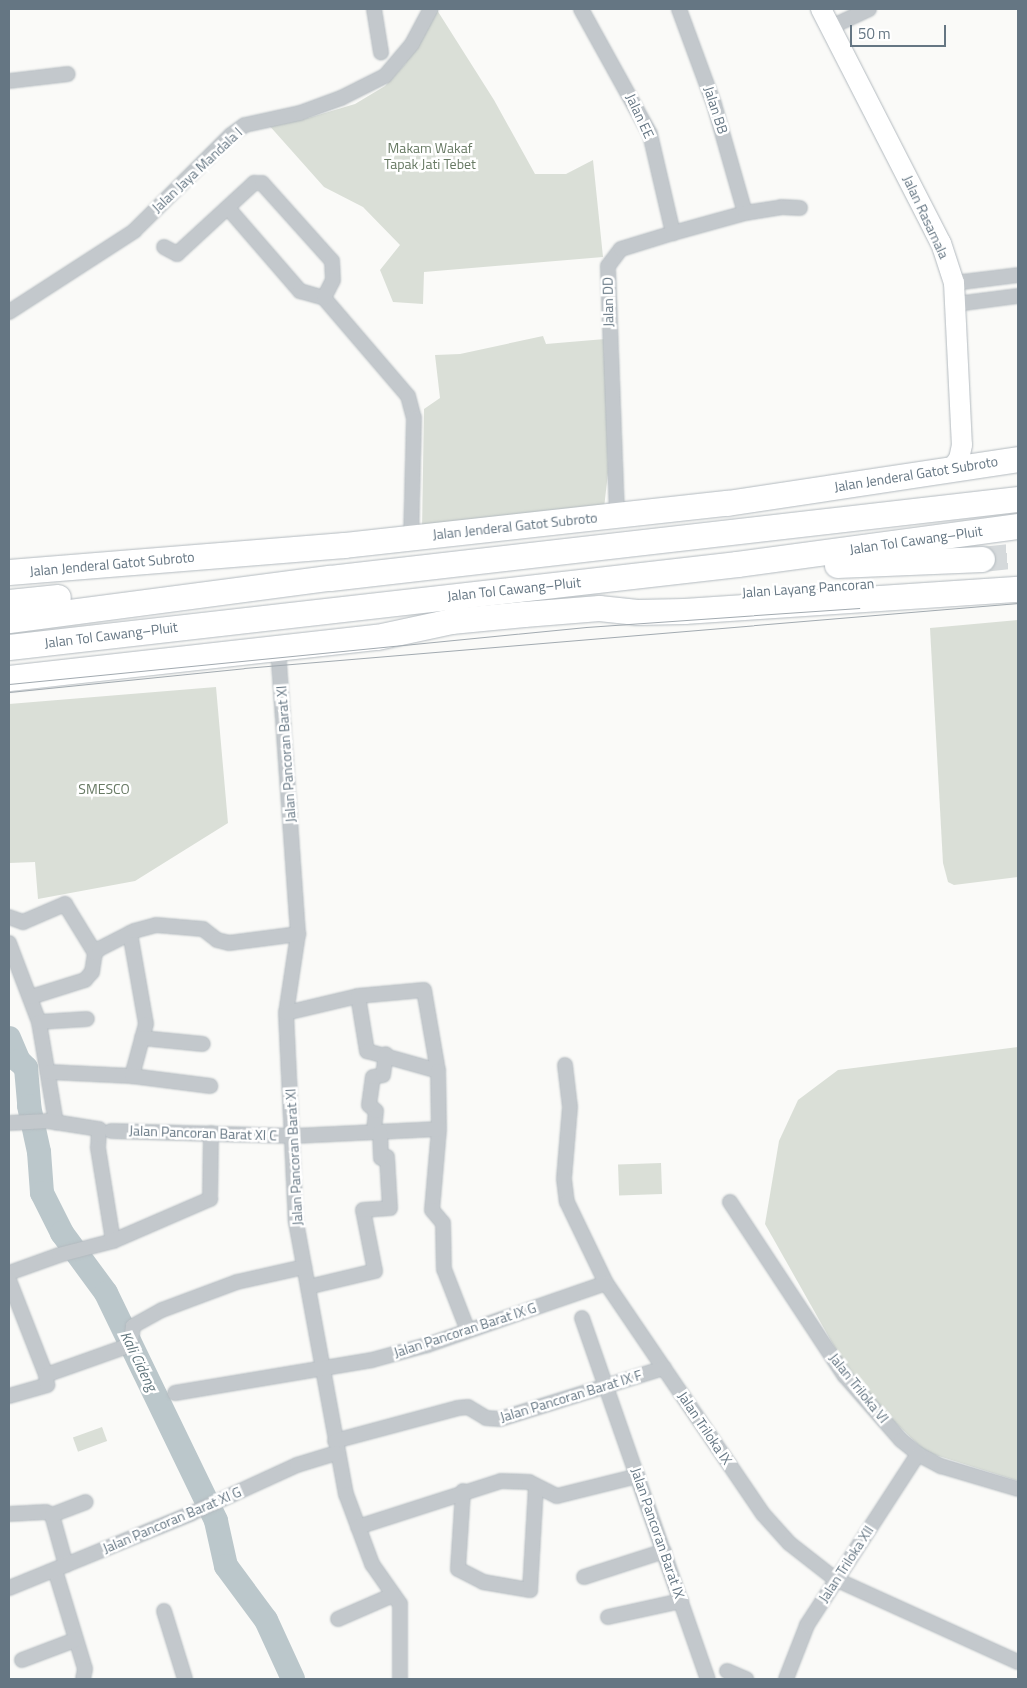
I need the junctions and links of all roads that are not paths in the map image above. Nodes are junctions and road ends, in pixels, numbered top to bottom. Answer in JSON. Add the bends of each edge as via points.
{"nodes":[{"id":1,"x":374,"y":9,"type":"edge"},
{"id":2,"x":431,"y":9,"type":"edge"},
{"id":3,"x":581,"y":9,"type":"edge"},
{"id":4,"x":679,"y":9,"type":"edge"},
{"id":5,"x":821,"y":9,"type":"edge"},
{"id":6,"x":869,"y":9,"type":"edge"},
{"id":7,"x":831,"y":28,"type":"junction"},
{"id":8,"x":381,"y":52,"type":"dead end"},
{"id":9,"x":68,"y":74,"type":"dead end"},
{"id":10,"x":9,"y":81,"type":"edge"},
{"id":11,"x":228,"y":208,"type":"junction"},
{"id":12,"x":800,"y":208,"type":"dead end"},
{"id":13,"x":745,"y":213,"type":"junction"},
{"id":14,"x":673,"y":233,"type":"junction"},
{"id":15,"x":164,"y":247,"type":"dead end"},
{"id":16,"x":1018,"y":275,"type":"edge"},
{"id":17,"x":954,"y":283,"type":"junction"},
{"id":18,"x":1018,"y":296,"type":"edge"},
{"id":19,"x":324,"y":298,"type":"junction"},
{"id":20,"x":956,"y":304,"type":"junction"},
{"id":21,"x":9,"y":312,"type":"edge"},
{"id":22,"x":1018,"y":459,"type":"edge"},
{"id":23,"x":961,"y":460,"type":"junction"},
{"id":24,"x":1018,"y":490,"type":"edge"},
{"id":25,"x":1018,"y":499,"type":"edge"},
{"id":26,"x":937,"y":508,"type":"junction"},
{"id":27,"x":617,"y":515,"type":"junction"},
{"id":28,"x":1018,"y":526,"type":"edge"},
{"id":29,"x":411,"y":537,"type":"junction"},
{"id":30,"x":982,"y":559,"type":"tunnel mouth"},
{"id":31,"x":737,"y":564,"type":"junction"},
{"id":32,"x":9,"y":572,"type":"edge"},
{"id":33,"x":1018,"y":574,"type":"edge"},
{"id":34,"x":330,"y":578,"type":"junction"},
{"id":35,"x":1018,"y":590,"type":"edge"},
{"id":36,"x":9,"y":602,"type":"edge"},
{"id":37,"x":599,"y":608,"type":"junction"},
{"id":38,"x":9,"y":620,"type":"edge"},
{"id":39,"x":9,"y":647,"type":"edge"},
{"id":40,"x":278,"y":648,"type":"junction"},
{"id":41,"x":9,"y":678,"type":"edge"},
{"id":42,"x":9,"y":917,"type":"edge"},
{"id":43,"x":130,"y":933,"type":"junction"},
{"id":44,"x":298,"y":934,"type":"junction"},
{"id":45,"x":9,"y":943,"type":"edge"},
{"id":46,"x":95,"y":953,"type":"junction"},
{"id":47,"x":358,"y":996,"type":"junction"},
{"id":48,"x":31,"y":997,"type":"junction"},
{"id":49,"x":286,"y":1013,"type":"junction"},
{"id":50,"x":87,"y":1019,"type":"dead end"},
{"id":51,"x":39,"y":1022,"type":"junction"},
{"id":52,"x":142,"y":1038,"type":"junction"},
{"id":53,"x":203,"y":1044,"type":"dead end"},
{"id":54,"x":386,"y":1054,"type":"junction"},
{"id":55,"x":565,"y":1065,"type":"dead end"},
{"id":56,"x":438,"y":1071,"type":"junction"},
{"id":57,"x":49,"y":1072,"type":"junction"},
{"id":58,"x":132,"y":1076,"type":"junction"},
{"id":59,"x":210,"y":1086,"type":"dead end"},
{"id":60,"x":16,"y":1122,"type":"edge"},
{"id":61,"x":52,"y":1122,"type":"junction"},
{"id":62,"x":439,"y":1129,"type":"junction"},
{"id":63,"x":105,"y":1130,"type":"junction"},
{"id":64,"x":377,"y":1132,"type":"junction"},
{"id":65,"x":211,"y":1133,"type":"junction"},
{"id":66,"x":294,"y":1136,"type":"junction"},
{"id":67,"x":730,"y":1202,"type":"dead end"},
{"id":68,"x":113,"y":1241,"type":"junction"},
{"id":69,"x":304,"y":1267,"type":"junction"},
{"id":70,"x":9,"y":1273,"type":"edge"},
{"id":71,"x":9,"y":1280,"type":"edge"},
{"id":72,"x":606,"y":1283,"type":"junction"},
{"id":73,"x":308,"y":1287,"type":"junction"},
{"id":74,"x":582,"y":1318,"type":"dead end"},
{"id":75,"x":468,"y":1331,"type":"junction"},
{"id":76,"x":664,"y":1368,"type":"junction"},
{"id":77,"x":322,"y":1370,"type":"junction"},
{"id":78,"x":46,"y":1376,"type":"junction"},
{"id":79,"x":608,"y":1387,"type":"junction"},
{"id":80,"x":175,"y":1393,"type":"dead end"},
{"id":81,"x":9,"y":1396,"type":"edge"},
{"id":82,"x":336,"y":1447,"type":"junction"},
{"id":83,"x":918,"y":1454,"type":"junction"},
{"id":84,"x":638,"y":1476,"type":"junction"},
{"id":85,"x":536,"y":1486,"type":"junction"},
{"id":86,"x":1018,"y":1489,"type":"edge"},
{"id":87,"x":463,"y":1492,"type":"junction"},
{"id":88,"x":86,"y":1502,"type":"dead end"},
{"id":89,"x":9,"y":1514,"type":"edge"},
{"id":90,"x":52,"y":1515,"type":"junction"},
{"id":91,"x":358,"y":1527,"type":"junction"},
{"id":92,"x":664,"y":1551,"type":"junction"},
{"id":93,"x":60,"y":1567,"type":"junction"},
{"id":94,"x":584,"y":1577,"type":"dead end"},
{"id":95,"x":835,"y":1579,"type":"junction"},
{"id":96,"x":9,"y":1588,"type":"edge"},
{"id":97,"x":393,"y":1595,"type":"junction"},
{"id":98,"x":682,"y":1601,"type":"junction"},
{"id":99,"x":164,"y":1611,"type":"dead end"},
{"id":100,"x":608,"y":1617,"type":"dead end"},
{"id":101,"x":338,"y":1619,"type":"dead end"},
{"id":102,"x":74,"y":1640,"type":"junction"},
{"id":103,"x":22,"y":1660,"type":"dead end"},
{"id":104,"x":1018,"y":1662,"type":"edge"},
{"id":105,"x":727,"y":1671,"type":"dead end"},
{"id":106,"x":83,"y":1679,"type":"edge"},
{"id":107,"x":185,"y":1679,"type":"edge"},
{"id":108,"x":400,"y":1679,"type":"edge"},
{"id":109,"x":708,"y":1679,"type":"edge"},
{"id":110,"x":746,"y":1679,"type":"edge"},
{"id":111,"x":786,"y":1679,"type":"edge"}],
"edges":[{"from":1,"to":8,"type":"street"},
{"from":2,"to":21,"type":"street","name":"Jalan Jaya Mandala I","via":[[412,44],[385,76],[341,98],[245,125],[134,231]]},
{"from":3,"to":14,"type":"street","name":"Jalan EE","via":[[650,134]]},
{"from":4,"to":13,"type":"street","name":"Jalan BB","via":[[714,104]]},
{"from":5,"to":7,"type":"street","name":"Jalan Rasamala"},
{"from":6,"to":7,"type":"street"},
{"from":7,"to":17,"type":"street","name":"Jalan Rasamala","via":[[941,243]]},
{"from":9,"to":10,"type":"street"},
{"from":11,"to":15,"type":"street","via":[[177,254]]},
{"from":11,"to":19,"type":"street","via":[[300,291]]},
{"from":11,"to":19,"type":"street","via":[[254,183],[262,183],[332,261],[333,280]]},
{"from":12,"to":13,"type":"street","name":"Jalan DD","via":[[781,207]]},
{"from":13,"to":14,"type":"street","name":"Jalan DD"},
{"from":14,"to":27,"type":"street","name":"Jalan DD","via":[[621,249],[608,266]]},
{"from":16,"to":17,"type":"street"},
{"from":17,"to":20,"type":"street","name":"Jalan Rasamala"},
{"from":18,"to":20,"type":"street"},
{"from":19,"to":29,"type":"street","via":[[408,396],[412,407]]},
{"from":20,"to":23,"type":"street","name":"Jalan Rasamala"},
{"from":22,"to":23,"type":"highway","name":"Jalan Jenderal Gatot Subroto"},
{"from":23,"to":27,"type":"highway","name":"Jalan Jenderal Gatot Subroto","via":[[746,500]]},
{"from":24,"to":26,"type":"highway"},
{"from":25,"to":26,"type":"highway","name":"Jalan Tol Cawang–Pluit"},
{"from":26,"to":34,"type":"highway","name":"Jalan Tol Cawang–Pluit"},
{"from":27,"to":29,"type":"highway","name":"Jalan Jenderal Gatot Subroto"},
{"from":28,"to":31,"type":"highway","name":"Jalan Tol Cawang–Pluit"},
{"from":29,"to":32,"type":"highway","name":"Jalan Jenderal Gatot Subroto"},
{"from":30,"to":31,"type":"highway","via":[[820,565]]},
{"from":31,"to":39,"type":"highway","name":"Jalan Tol Cawang–Pluit"},
{"from":33,"to":37,"type":"highway","name":"Jalan Layang Pancoran","via":[[630,602]]},
{"from":34,"to":36,"type":"highway","via":[[206,584]]},
{"from":34,"to":38,"type":"highway","name":"Jalan Tol Cawang–Pluit"},
{"from":35,"to":37,"type":"highway","via":[[684,611],[637,612]]},
{"from":37,"to":40,"type":"highway","via":[[451,621],[377,637]]},
{"from":40,"to":41,"type":"highway"},
{"from":40,"to":44,"type":"street","name":"Jalan Pancoran Barat XI"},
{"from":42,"to":46,"type":"street","via":[[23,922],[65,904]]},
{"from":43,"to":44,"type":"street","via":[[156,925],[176,925],[203,929],[218,940],[229,942]]},
{"from":43,"to":46,"type":"street"},
{"from":43,"to":52,"type":"street","via":[[145,1007]]},
{"from":44,"to":49,"type":"street","name":"Jalan Pancoran Barat XI"},
{"from":45,"to":48,"type":"street"},
{"from":46,"to":48,"type":"street","via":[[92,972],[85,980]]},
{"from":47,"to":49,"type":"street"},
{"from":47,"to":54,"type":"street","via":[[366,1049]]},
{"from":47,"to":56,"type":"street","via":[[424,990]]},
{"from":48,"to":51,"type":"street"},
{"from":49,"to":66,"type":"street","name":"Jalan Pancoran Barat XI"},
{"from":50,"to":51,"type":"street"},
{"from":51,"to":57,"type":"street"},
{"from":52,"to":53,"type":"street"},
{"from":52,"to":58,"type":"street"},
{"from":54,"to":56,"type":"street"},
{"from":54,"to":64,"type":"street","via":[[383,1075],[373,1077],[369,1105],[376,1111]]},
{"from":55,"to":72,"type":"street","name":"Jalan Triloka IX","via":[[570,1107],[566,1196]]},
{"from":56,"to":62,"type":"street"},
{"from":57,"to":58,"type":"street"},
{"from":57,"to":61,"type":"street"},
{"from":58,"to":59,"type":"street"},
{"from":60,"to":61,"type":"street","name":"Jalan Pancoran Barat XI C"},
{"from":61,"to":63,"type":"street","name":"Jalan Pancoran Barat XI C"},
{"from":62,"to":64,"type":"street","name":"Jalan Pancoran Barat XI C"},
{"from":62,"to":75,"type":"street","via":[[432,1210],[443,1224],[444,1269]]},
{"from":63,"to":65,"type":"street","name":"Jalan Pancoran Barat XI C"},
{"from":63,"to":68,"type":"street","via":[[98,1148]]},
{"from":64,"to":66,"type":"street","name":"Jalan Pancoran Barat XI C"},
{"from":64,"to":73,"type":"street","via":[[381,1158],[387,1157],[390,1208],[363,1210],[375,1270]]},
{"from":65,"to":66,"type":"street","name":"Jalan Pancoran Barat XI C"},
{"from":65,"to":68,"type":"street","via":[[210,1199]]},
{"from":66,"to":69,"type":"street","name":"Jalan Pancoran Barat XI","via":[[295,1211]]},
{"from":67,"to":83,"type":"street","name":"Jalan Triloka VI","via":[[844,1375]]},
{"from":68,"to":70,"type":"street"},
{"from":69,"to":73,"type":"street","name":"Jalan Pancoran Barat XI"},
{"from":69,"to":78,"type":"street","via":[[237,1282],[162,1310],[133,1326],[126,1344]]},
{"from":71,"to":78,"type":"street"},
{"from":72,"to":75,"type":"street","name":"Jalan Pancoran Barat IX G"},
{"from":72,"to":76,"type":"street","name":"Jalan Triloka IX"},
{"from":73,"to":77,"type":"street","name":"Jalan Pancoran Barat XI","via":[[318,1329]]},
{"from":74,"to":79,"type":"street","name":"Jalan Pancoran Barat IX"},
{"from":75,"to":77,"type":"street","name":"Jalan Pancoran Barat IX G","via":[[418,1348]]},
{"from":76,"to":79,"type":"street","name":"Jalan Pancoran Barat IX F"},
{"from":76,"to":95,"type":"street","name":"Jalan Triloka IX","via":[[763,1514],[789,1543]]},
{"from":77,"to":80,"type":"street","name":"Jalan Pancoran Barat IX G"},
{"from":77,"to":82,"type":"street","name":"Jalan Pancoran Barat XI"},
{"from":78,"to":81,"type":"street","via":[[47,1385]]},
{"from":79,"to":82,"type":"street","name":"Jalan Pancoran Barat IX F","via":[[500,1419],[486,1418],[468,1407],[458,1408]]},
{"from":79,"to":84,"type":"street","name":"Jalan Pancoran Barat IX"},
{"from":82,"to":91,"type":"street","name":"Jalan Pancoran Barat XI","via":[[346,1494]]},
{"from":82,"to":93,"type":"street","name":"Jalan Pancoran Barat XI G","via":[[190,1514]]},
{"from":83,"to":86,"type":"street","name":"Jalan Triloka VI","via":[[941,1466]]},
{"from":83,"to":95,"type":"street","name":"Jalan Triloka XII"},
{"from":84,"to":85,"type":"street","via":[[569,1495],[551,1494]]},
{"from":84,"to":92,"type":"street","name":"Jalan Pancoran Barat IX"},
{"from":85,"to":87,"type":"street","via":[[517,1479]]},
{"from":85,"to":87,"type":"street","via":[[530,1590],[483,1582],[458,1569]]},
{"from":87,"to":91,"type":"street"},
{"from":88,"to":90,"type":"street"},
{"from":89,"to":90,"type":"street","via":[[46,1512]]},
{"from":90,"to":93,"type":"street"},
{"from":91,"to":97,"type":"street","name":"Jalan Pancoran Barat XI","via":[[372,1564]]},
{"from":92,"to":94,"type":"street"},
{"from":92,"to":98,"type":"street","name":"Jalan Pancoran Barat IX"},
{"from":93,"to":96,"type":"street","name":"Jalan Pancoran Barat XI G"},
{"from":93,"to":102,"type":"street"},
{"from":95,"to":104,"type":"street","name":"Jalan Triloka IX"},
{"from":95,"to":111,"type":"street","name":"Jalan Triloka XII","via":[[807,1625]]},
{"from":97,"to":101,"type":"street"},
{"from":97,"to":108,"type":"street","name":"Jalan Pancoran Barat XI","via":[[401,1611]]},
{"from":98,"to":100,"type":"street"},
{"from":98,"to":109,"type":"street","name":"Jalan Pancoran Barat IX"},
{"from":99,"to":107,"type":"street"},
{"from":102,"to":103,"type":"street"},
{"from":102,"to":106,"type":"street","via":[[85,1669]]},
{"from":105,"to":110,"type":"street"}]}
